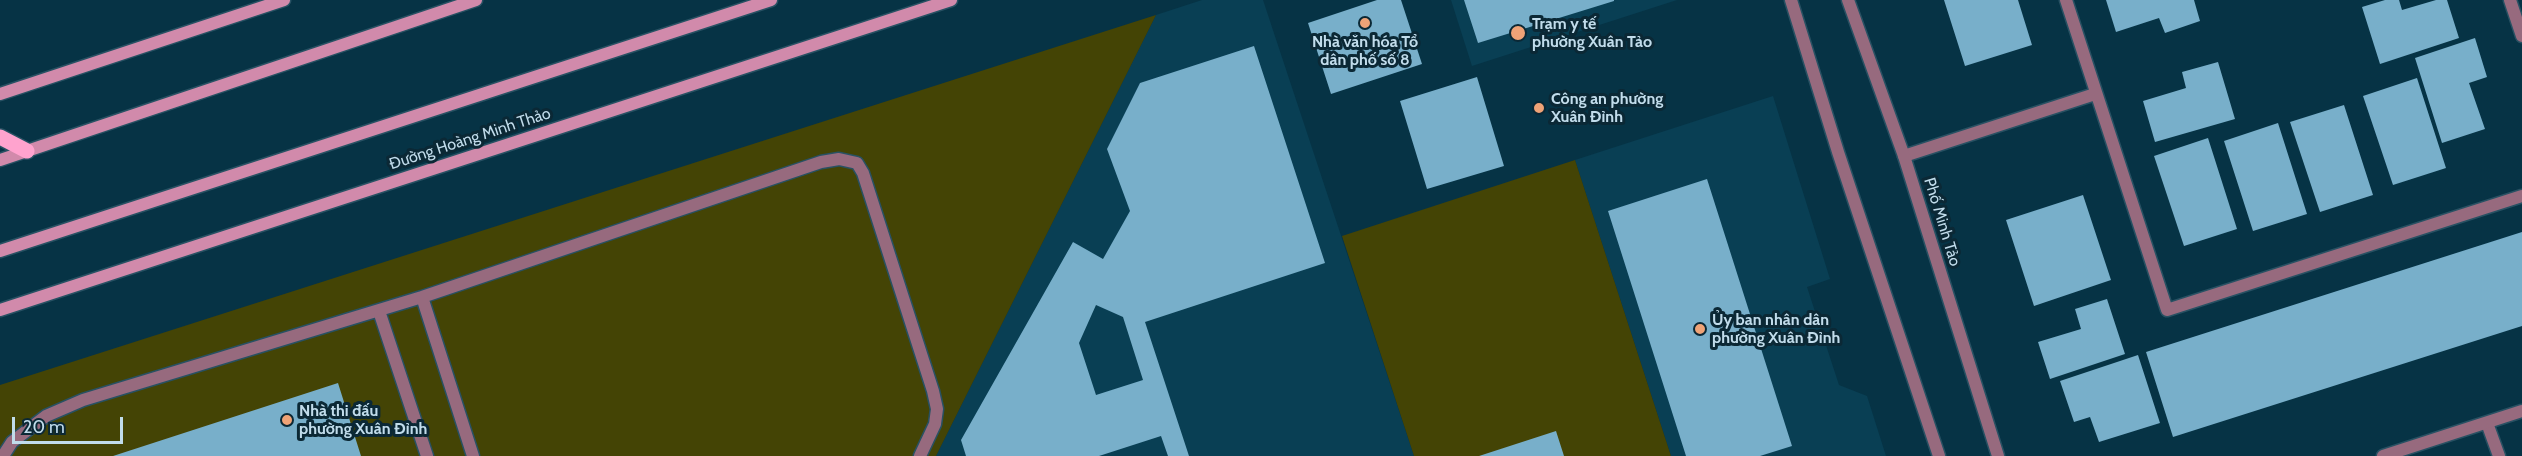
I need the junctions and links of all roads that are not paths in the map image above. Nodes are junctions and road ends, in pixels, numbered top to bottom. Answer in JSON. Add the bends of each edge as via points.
{"nodes":[{"id":1,"x":284,"y":0,"type":"edge"},
{"id":2,"x":476,"y":0,"type":"edge"},
{"id":3,"x":771,"y":0,"type":"edge"},
{"id":4,"x":951,"y":0,"type":"edge"},
{"id":5,"x":1791,"y":0,"type":"edge"},
{"id":6,"x":1848,"y":0,"type":"edge"},
{"id":7,"x":2066,"y":0,"type":"edge"},
{"id":8,"x":2510,"y":0,"type":"edge"},
{"id":9,"x":2522,"y":36,"type":"edge"},
{"id":10,"x":0,"y":94,"type":"edge"},
{"id":11,"x":2094,"y":94,"type":"junction"},
{"id":12,"x":0,"y":137,"type":"edge"},
{"id":13,"x":27,"y":151,"type":"junction"},
{"id":14,"x":1904,"y":156,"type":"junction"},
{"id":15,"x":0,"y":160,"type":"edge"},
{"id":16,"x":2522,"y":196,"type":"edge"},
{"id":17,"x":0,"y":251,"type":"edge"},
{"id":18,"x":422,"y":297,"type":"junction"},
{"id":19,"x":0,"y":310,"type":"edge"},
{"id":20,"x":378,"y":311,"type":"junction"},
{"id":21,"x":2522,"y":411,"type":"edge"},
{"id":22,"x":2487,"y":423,"type":"junction"},
{"id":23,"x":3,"y":456,"type":"edge"},
{"id":24,"x":427,"y":456,"type":"edge"},
{"id":25,"x":473,"y":456,"type":"edge"},
{"id":26,"x":920,"y":456,"type":"edge"},
{"id":27,"x":1939,"y":456,"type":"edge"},
{"id":28,"x":1998,"y":456,"type":"edge"},
{"id":29,"x":2384,"y":456,"type":"edge"},
{"id":30,"x":2499,"y":456,"type":"edge"}],
"edges":[{"from":1,"to":10,"type":"main road"},
{"from":2,"to":13,"type":"main road"},
{"from":3,"to":17,"type":"main road"},
{"from":4,"to":19,"type":"main road","name":"Đường Hoàng Minh Thảo"},
{"from":5,"to":27,"type":"street"},
{"from":6,"to":14,"type":"street","name":"Phố Minh Tảo"},
{"from":7,"to":11,"type":"street"},
{"from":8,"to":9,"type":"street"},
{"from":11,"to":14,"type":"street"},
{"from":11,"to":16,"type":"street","via":[[2167,310]]},
{"from":12,"to":13,"type":"main road"},
{"from":13,"to":15,"type":"main road"},
{"from":14,"to":28,"type":"street","name":"Phố Minh Tảo"},
{"from":18,"to":20,"type":"street"},
{"from":18,"to":25,"type":"street"},
{"from":18,"to":26,"type":"street","via":[[821,162],[839,159],[857,163],[937,409],[935,424]]},
{"from":20,"to":23,"type":"street","via":[[83,400],[46,416],[12,442]]},
{"from":20,"to":24,"type":"street"},
{"from":21,"to":22,"type":"street"},
{"from":22,"to":29,"type":"street"},
{"from":22,"to":30,"type":"street"}]}
